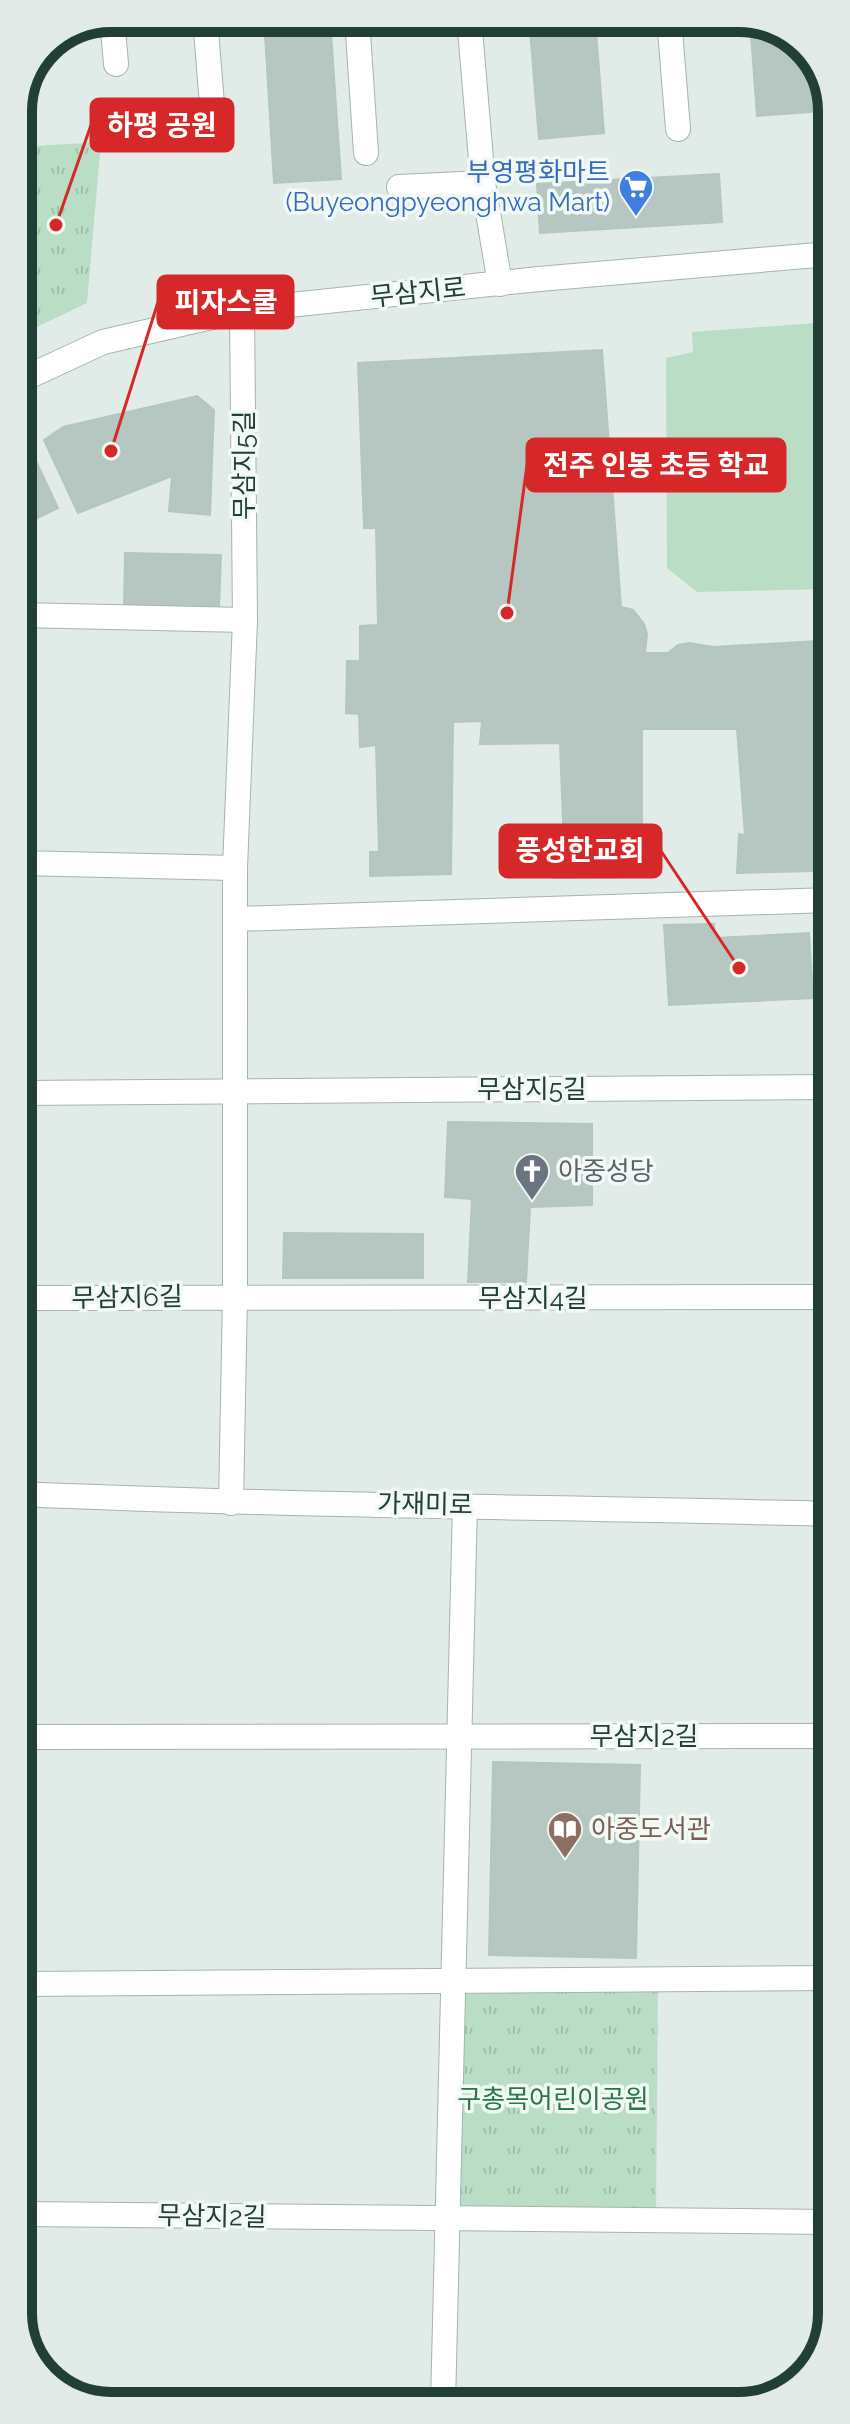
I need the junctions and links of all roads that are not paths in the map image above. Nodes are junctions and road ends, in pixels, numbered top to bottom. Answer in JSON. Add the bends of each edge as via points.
{"nodes":[{"id":1,"x":113,"y":32,"type":"edge"},
{"id":2,"x":206,"y":32,"type":"edge"},
{"id":3,"x":358,"y":32,"type":"edge"},
{"id":4,"x":470,"y":32,"type":"edge"},
{"id":5,"x":670,"y":32,"type":"edge"},
{"id":6,"x":116,"y":64,"type":"dead end"},
{"id":7,"x":214,"y":129,"type":"dead end"},
{"id":8,"x":678,"y":129,"type":"dead end"},
{"id":9,"x":366,"y":153,"type":"dead end"},
{"id":10,"x":483,"y":183,"type":"junction"},
{"id":11,"x":399,"y":187,"type":"dead end"},
{"id":12,"x":818,"y":255,"type":"edge"},
{"id":13,"x":500,"y":284,"type":"junction"},
{"id":14,"x":242,"y":310,"type":"junction"},
{"id":15,"x":32,"y":375,"type":"edge"},
{"id":16,"x":32,"y":616,"type":"edge"},
{"id":17,"x":245,"y":620,"type":"junction"},
{"id":18,"x":32,"y":864,"type":"edge"},
{"id":19,"x":235,"y":868,"type":"junction"},
{"id":20,"x":818,"y":900,"type":"edge"},
{"id":21,"x":235,"y":919,"type":"junction"},
{"id":22,"x":818,"y":1087,"type":"edge"},
{"id":23,"x":233,"y":1091,"type":"junction"},
{"id":24,"x":32,"y":1093,"type":"edge"},
{"id":25,"x":235,"y":1296,"type":"junction"},
{"id":26,"x":818,"y":1297,"type":"edge"},
{"id":27,"x":32,"y":1298,"type":"edge"},
{"id":28,"x":32,"y":1495,"type":"edge"},
{"id":29,"x":231,"y":1503,"type":"junction"},
{"id":30,"x":465,"y":1504,"type":"junction"},
{"id":31,"x":818,"y":1514,"type":"edge"},
{"id":32,"x":818,"y":1736,"type":"edge"},
{"id":33,"x":32,"y":1737,"type":"edge"},
{"id":34,"x":458,"y":1737,"type":"junction"},
{"id":35,"x":818,"y":1978,"type":"edge"},
{"id":36,"x":452,"y":1980,"type":"junction"},
{"id":37,"x":32,"y":1984,"type":"edge"},
{"id":38,"x":32,"y":2214,"type":"edge"},
{"id":39,"x":447,"y":2218,"type":"junction"},
{"id":40,"x":818,"y":2222,"type":"edge"},
{"id":41,"x":443,"y":2392,"type":"edge"}],
"edges":[{"from":1,"to":6,"type":"street"},
{"from":2,"to":7,"type":"street"},
{"from":3,"to":9,"type":"street"},
{"from":4,"to":10,"type":"street"},
{"from":5,"to":8,"type":"street"},
{"from":10,"to":11,"type":"street"},
{"from":10,"to":13,"type":"street"},
{"from":12,"to":13,"type":"street","name":"무삼지로"},
{"from":13,"to":14,"type":"street","name":"무삼지로"},
{"from":14,"to":15,"type":"street","name":"무삼지로","via":[[103,342]]},
{"from":14,"to":17,"type":"street","name":"무삼지5길"},
{"from":16,"to":17,"type":"street"},
{"from":17,"to":19,"type":"street","name":"무삼지5길"},
{"from":18,"to":19,"type":"street"},
{"from":19,"to":21,"type":"street","name":"무삼지5길"},
{"from":20,"to":21,"type":"street"},
{"from":21,"to":23,"type":"street","name":"무삼지5길"},
{"from":22,"to":23,"type":"street","name":"무삼지5길"},
{"from":23,"to":24,"type":"street","name":"무삼지5길"},
{"from":23,"to":25,"type":"street","name":"무삼지5길"},
{"from":25,"to":26,"type":"street","name":"무삼지4길"},
{"from":25,"to":27,"type":"street","name":"무삼지6길"},
{"from":25,"to":29,"type":"street","name":"무삼지5길"},
{"from":28,"to":29,"type":"street","name":"가재미로"},
{"from":29,"to":30,"type":"street","name":"가재미로"},
{"from":30,"to":31,"type":"street","name":"가재미로"},
{"from":30,"to":34,"type":"street"},
{"from":32,"to":34,"type":"street","name":"무삼지2길"},
{"from":33,"to":34,"type":"street","name":"무삼지2길"},
{"from":34,"to":36,"type":"street"},
{"from":35,"to":36,"type":"street"},
{"from":36,"to":37,"type":"street"},
{"from":36,"to":39,"type":"street"},
{"from":38,"to":39,"type":"street","name":"무삼지2길"},
{"from":39,"to":40,"type":"street","name":"무삼지2길"},
{"from":39,"to":41,"type":"street"}]}
